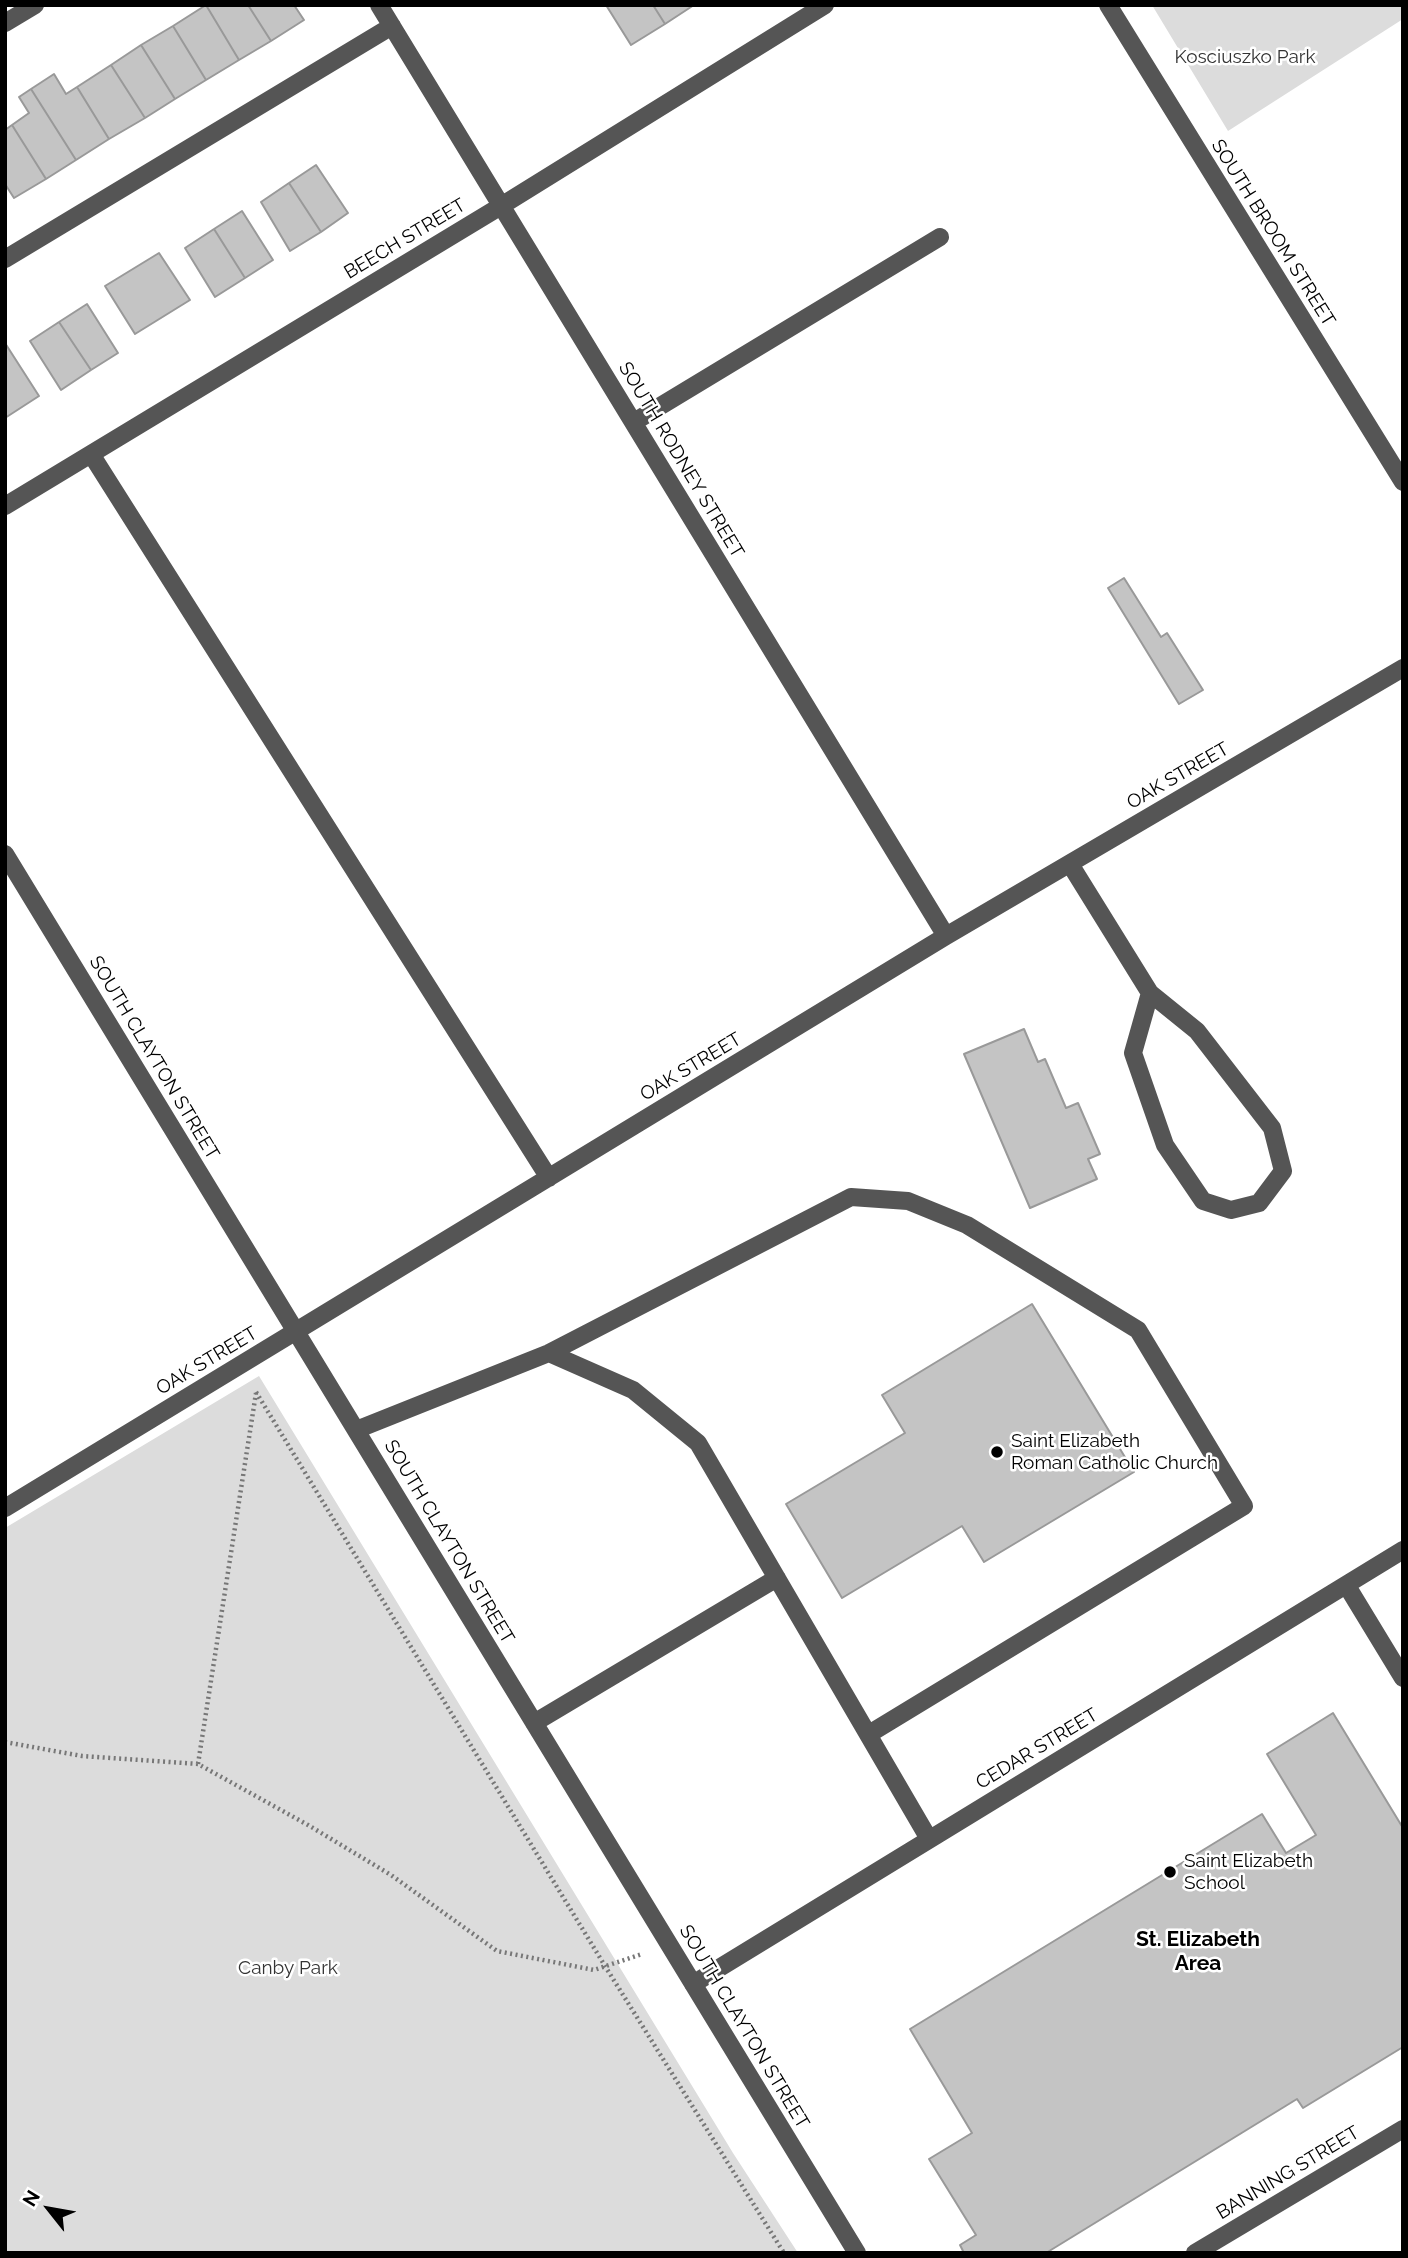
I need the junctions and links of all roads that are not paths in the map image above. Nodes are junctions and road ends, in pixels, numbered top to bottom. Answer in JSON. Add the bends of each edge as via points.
{"nodes":[{"id":1,"x":35,"y":5,"type":"edge"},
{"id":2,"x":379,"y":5,"type":"edge"},
{"id":3,"x":825,"y":5,"type":"edge"},
{"id":4,"x":1108,"y":5,"type":"edge"},
{"id":5,"x":5,"y":23,"type":"edge"},
{"id":6,"x":391,"y":26,"type":"junction"},
{"id":7,"x":501,"y":206,"type":"junction"},
{"id":8,"x":940,"y":237,"type":"dead end"},
{"id":9,"x":5,"y":260,"type":"edge"},
{"id":10,"x":634,"y":422,"type":"junction"},
{"id":11,"x":90,"y":454,"type":"junction"},
{"id":12,"x":1403,"y":482,"type":"edge"},
{"id":13,"x":5,"y":506,"type":"edge"},
{"id":14,"x":1403,"y":668,"type":"edge"},
{"id":15,"x":5,"y":854,"type":"edge"},
{"id":16,"x":1070,"y":864,"type":"junction"},
{"id":17,"x":946,"y":936,"type":"junction"},
{"id":18,"x":1150,"y":993,"type":"junction"},
{"id":19,"x":549,"y":1178,"type":"junction"},
{"id":20,"x":296,"y":1331,"type":"junction"},
{"id":21,"x":550,"y":1353,"type":"junction"},
{"id":22,"x":356,"y":1430,"type":"junction"},
{"id":23,"x":5,"y":1508,"type":"edge"},
{"id":24,"x":1403,"y":1550,"type":"edge"},
{"id":25,"x":777,"y":1578,"type":"junction"},
{"id":26,"x":1347,"y":1586,"type":"junction"},
{"id":27,"x":1403,"y":1678,"type":"edge"},
{"id":28,"x":534,"y":1723,"type":"junction"},
{"id":29,"x":869,"y":1734,"type":"junction"},
{"id":30,"x":929,"y":1839,"type":"junction"},
{"id":31,"x":692,"y":1984,"type":"junction"},
{"id":32,"x":1403,"y":2129,"type":"edge"},
{"id":33,"x":857,"y":2253,"type":"edge"},
{"id":34,"x":1195,"y":2253,"type":"edge"}],
"edges":[{"from":1,"to":5,"type":"street"},
{"from":2,"to":6,"type":"street","name":"SOUTH RODNEY STREET"},
{"from":3,"to":7,"type":"street","name":"BEECH STREET"},
{"from":4,"to":12,"type":"street","name":"SOUTH BROOM STREET"},
{"from":6,"to":7,"type":"street","name":"SOUTH RODNEY STREET"},
{"from":6,"to":9,"type":"street"},
{"from":7,"to":10,"type":"street","name":"SOUTH RODNEY STREET"},
{"from":7,"to":11,"type":"street","name":"BEECH STREET"},
{"from":8,"to":10,"type":"street"},
{"from":10,"to":17,"type":"street","name":"SOUTH RODNEY STREET"},
{"from":11,"to":13,"type":"street","name":"BEECH STREET"},
{"from":11,"to":19,"type":"street"},
{"from":14,"to":16,"type":"street","name":"OAK STREET"},
{"from":15,"to":20,"type":"street","name":"SOUTH CLAYTON STREET"},
{"from":16,"to":17,"type":"street","name":"OAK STREET"},
{"from":16,"to":18,"type":"street"},
{"from":17,"to":19,"type":"street","name":"OAK STREET"},
{"from":18,"to":18,"type":"street","via":[[1133,1053],[1166,1145],[1203,1201],[1231,1210],[1259,1203],[1283,1171],[1272,1128],[1197,1031]]},
{"from":19,"to":20,"type":"street","name":"OAK STREET"},
{"from":20,"to":22,"type":"street","name":"SOUTH CLAYTON STREET"},
{"from":20,"to":23,"type":"street","name":"OAK STREET"},
{"from":21,"to":22,"type":"street"},
{"from":21,"to":25,"type":"street","via":[[633,1390],[698,1443]]},
{"from":21,"to":29,"type":"street","via":[[851,1197],[908,1200],[967,1225],[1138,1330],[1244,1506]]},
{"from":22,"to":28,"type":"street","name":"SOUTH CLAYTON STREET"},
{"from":24,"to":26,"type":"street","name":"CEDAR STREET"},
{"from":25,"to":28,"type":"street"},
{"from":25,"to":29,"type":"street"},
{"from":26,"to":27,"type":"street"},
{"from":26,"to":30,"type":"street","name":"CEDAR STREET"},
{"from":28,"to":31,"type":"street","name":"SOUTH CLAYTON STREET"},
{"from":29,"to":30,"type":"street"},
{"from":30,"to":31,"type":"street","name":"CEDAR STREET"},
{"from":31,"to":33,"type":"street","name":"SOUTH CLAYTON STREET"},
{"from":32,"to":34,"type":"street","name":"BANNING STREET"}]}
